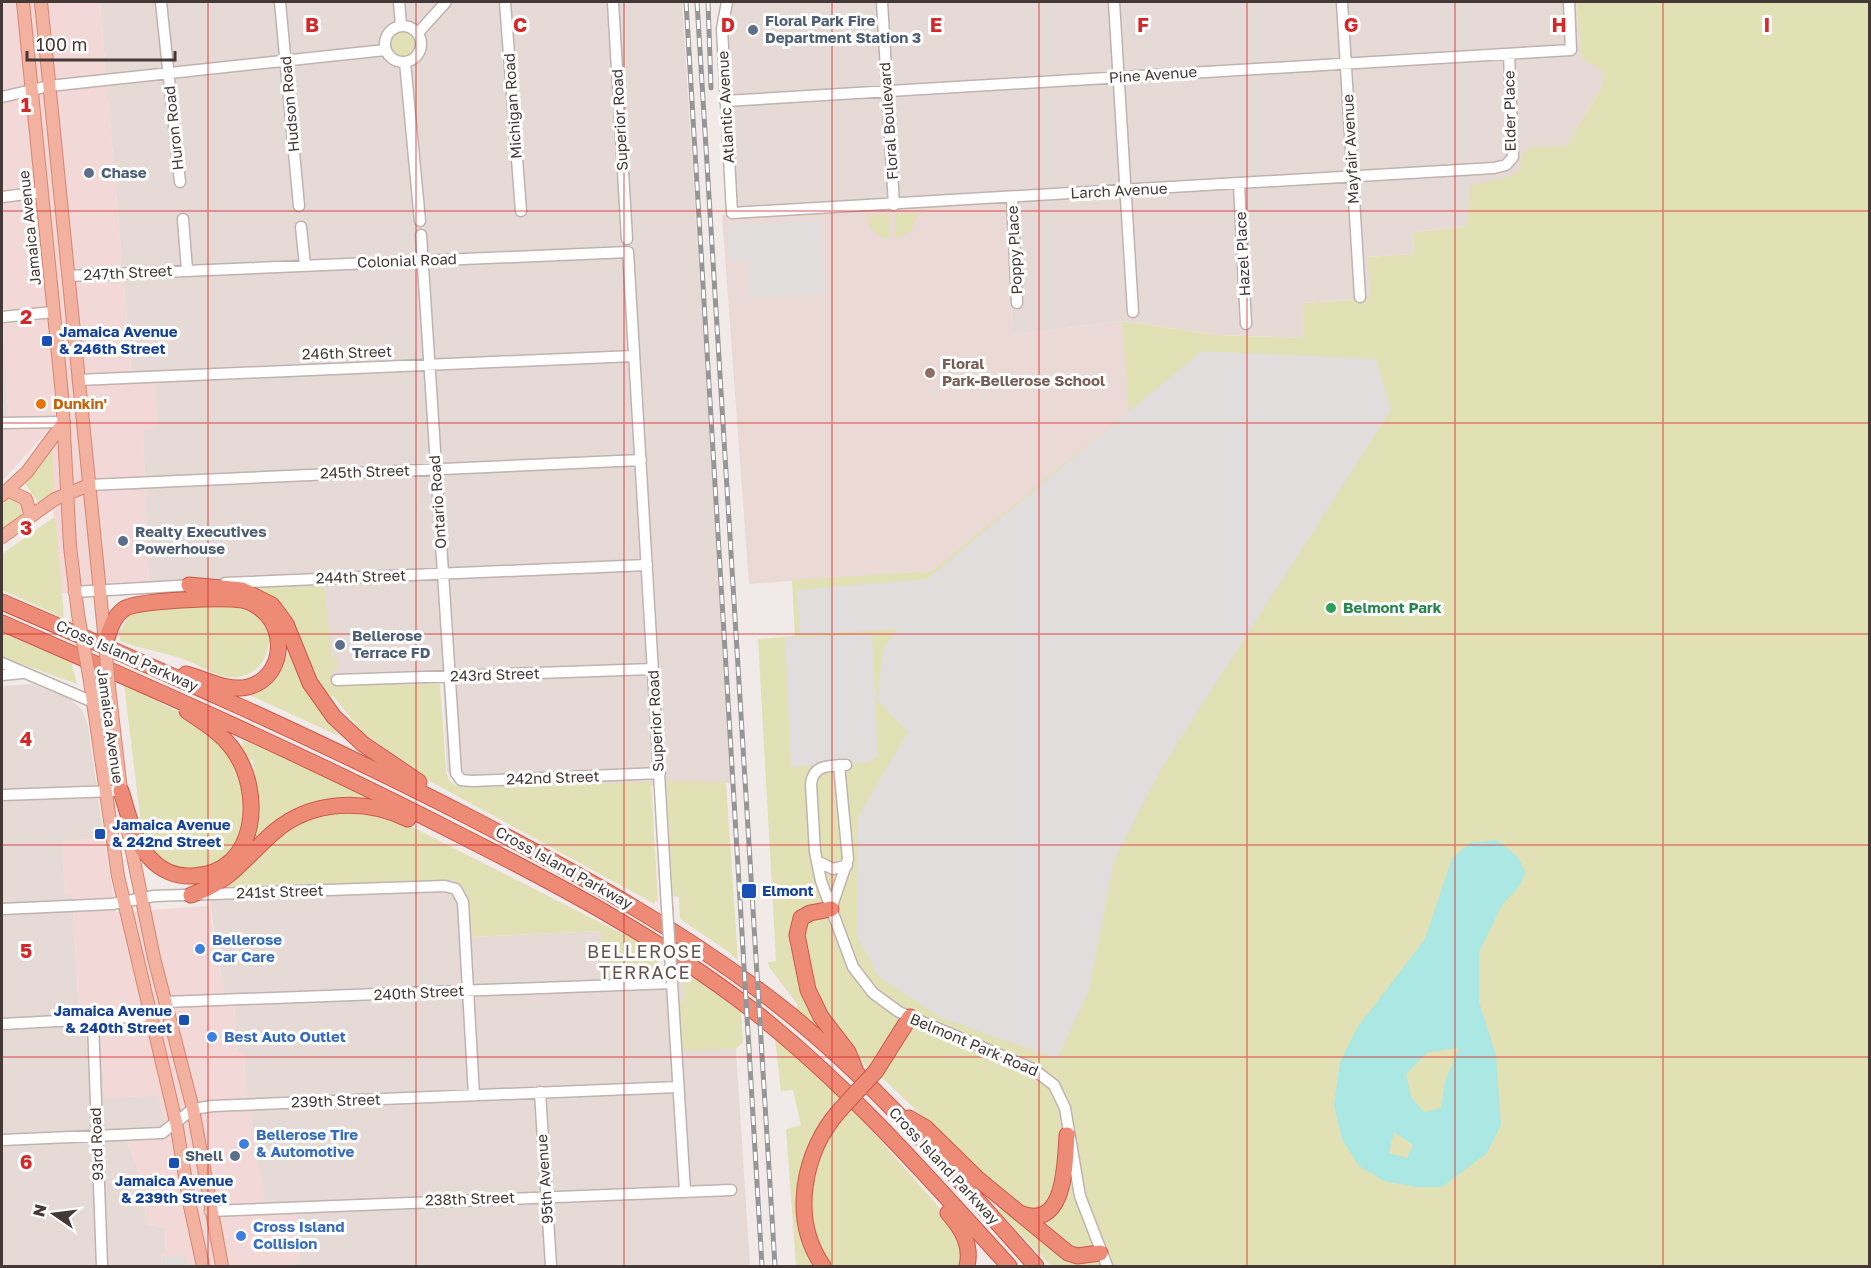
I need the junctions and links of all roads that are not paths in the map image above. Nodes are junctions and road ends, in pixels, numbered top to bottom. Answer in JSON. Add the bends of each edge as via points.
{"nodes":[{"id":1,"x":22,"y":2,"type":"edge"},
{"id":2,"x":41,"y":2,"type":"edge"},
{"id":3,"x":161,"y":2,"type":"edge"},
{"id":4,"x":280,"y":2,"type":"edge"},
{"id":5,"x":399,"y":2,"type":"edge"},
{"id":6,"x":446,"y":2,"type":"edge"},
{"id":7,"x":505,"y":2,"type":"edge"},
{"id":8,"x":613,"y":2,"type":"edge"},
{"id":9,"x":727,"y":2,"type":"edge"},
{"id":10,"x":882,"y":2,"type":"edge"},
{"id":11,"x":1114,"y":2,"type":"edge"},
{"id":12,"x":1342,"y":2,"type":"edge"},
{"id":13,"x":1569,"y":2,"type":"edge"},
{"id":14,"x":401,"y":25,"type":"junction"},
{"id":15,"x":418,"y":33,"type":"junction"},
{"id":16,"x":385,"y":50,"type":"junction"},
{"id":17,"x":1509,"y":54,"type":"junction"},
{"id":18,"x":285,"y":60,"type":"junction"},
{"id":19,"x":405,"y":62,"type":"junction"},
{"id":20,"x":1345,"y":63,"type":"junction"},
{"id":21,"x":168,"y":72,"type":"junction"},
{"id":22,"x":1118,"y":77,"type":"junction"},
{"id":23,"x":49,"y":86,"type":"junction"},
{"id":24,"x":31,"y":90,"type":"junction"},
{"id":25,"x":887,"y":91,"type":"junction"},
{"id":26,"x":2,"y":97,"type":"edge"},
{"id":27,"x":725,"y":101,"type":"junction"},
{"id":28,"x":1506,"y":165,"type":"joint"},
{"id":29,"x":1353,"y":177,"type":"junction"},
{"id":30,"x":180,"y":182,"type":"dead end"},
{"id":31,"x":1239,"y":184,"type":"junction"},
{"id":32,"x":1126,"y":191,"type":"junction"},
{"id":33,"x":42,"y":192,"type":"junction"},
{"id":34,"x":1012,"y":197,"type":"junction"},
{"id":35,"x":2,"y":198,"type":"edge"},
{"id":36,"x":894,"y":205,"type":"junction"},
{"id":37,"x":299,"y":206,"type":"dead end"},
{"id":38,"x":521,"y":211,"type":"dead end"},
{"id":39,"x":732,"y":213,"type":"joint"},
{"id":40,"x":183,"y":219,"type":"dead end"},
{"id":41,"x":420,"y":221,"type":"dead end"},
{"id":42,"x":44,"y":225,"type":"junction"},
{"id":43,"x":301,"y":227,"type":"dead end"},
{"id":44,"x":421,"y":235,"type":"dead end"},
{"id":45,"x":627,"y":239,"type":"dead end"},
{"id":46,"x":628,"y":252,"type":"joint"},
{"id":47,"x":423,"y":260,"type":"junction"},
{"id":48,"x":305,"y":265,"type":"junction"},
{"id":49,"x":187,"y":270,"type":"junction"},
{"id":50,"x":68,"y":276,"type":"junction"},
{"id":51,"x":1360,"y":297,"type":"dead end"},
{"id":52,"x":1017,"y":303,"type":"dead end"},
{"id":53,"x":53,"y":312,"type":"junction"},
{"id":54,"x":1133,"y":312,"type":"dead end"},
{"id":55,"x":2,"y":317,"type":"edge"},
{"id":56,"x":1246,"y":324,"type":"dead end"},
{"id":57,"x":634,"y":356,"type":"junction"},
{"id":58,"x":429,"y":365,"type":"junction"},
{"id":59,"x":78,"y":380,"type":"junction"},
{"id":60,"x":60,"y":381,"type":"junction"},
{"id":61,"x":64,"y":422,"type":"junction"},
{"id":62,"x":2,"y":423,"type":"edge"},
{"id":63,"x":84,"y":436,"type":"junction"},
{"id":64,"x":641,"y":460,"type":"junction"},
{"id":65,"x":436,"y":469,"type":"junction"},
{"id":66,"x":89,"y":485,"type":"junction"},
{"id":67,"x":4,"y":493,"type":"edge"},
{"id":68,"x":67,"y":493,"type":"junction"},
{"id":69,"x":31,"y":516,"type":"junction"},
{"id":70,"x":2,"y":537,"type":"edge"},
{"id":71,"x":647,"y":565,"type":"junction"},
{"id":72,"x":442,"y":573,"type":"junction"},
{"id":73,"x":189,"y":585,"type":"junction"},
{"id":74,"x":99,"y":590,"type":"junction"},
{"id":75,"x":74,"y":592,"type":"junction"},
{"id":76,"x":2,"y":602,"type":"edge"},
{"id":77,"x":2,"y":623,"type":"edge"},
{"id":78,"x":107,"y":628,"type":"junction"},
{"id":79,"x":105,"y":645,"type":"joint"},
{"id":80,"x":2,"y":663,"type":"edge"},
{"id":81,"x":145,"y":663,"type":"junction"},
{"id":82,"x":653,"y":669,"type":"junction"},
{"id":83,"x":26,"y":673,"type":"junction"},
{"id":84,"x":2,"y":675,"type":"edge"},
{"id":85,"x":449,"y":677,"type":"junction"},
{"id":86,"x":337,"y":680,"type":"dead end"},
{"id":87,"x":160,"y":691,"type":"junction"},
{"id":88,"x":93,"y":702,"type":"junction"},
{"id":89,"x":455,"y":768,"type":"joint"},
{"id":90,"x":660,"y":773,"type":"junction"},
{"id":91,"x":104,"y":791,"type":"junction"},
{"id":92,"x":121,"y":791,"type":"junction"},
{"id":93,"x":2,"y":795,"type":"edge"},
{"id":94,"x":474,"y":819,"type":"junction"},
{"id":95,"x":491,"y":851,"type":"junction"},
{"id":96,"x":817,"y":861,"type":"junction"},
{"id":97,"x":847,"y":865,"type":"junction"},
{"id":98,"x":191,"y":895,"type":"junction"},
{"id":99,"x":140,"y":899,"type":"junction"},
{"id":100,"x":123,"y":902,"type":"junction"},
{"id":101,"x":2,"y":909,"type":"edge"},
{"id":102,"x":831,"y":909,"type":"junction"},
{"id":103,"x":672,"y":983,"type":"junction"},
{"id":104,"x":468,"y":990,"type":"junction"},
{"id":105,"x":165,"y":1002,"type":"junction"},
{"id":106,"x":151,"y":1016,"type":"junction"},
{"id":107,"x":910,"y":1017,"type":"junction"},
{"id":108,"x":93,"y":1021,"type":"junction"},
{"id":109,"x":2,"y":1024,"type":"edge"},
{"id":110,"x":859,"y":1078,"type":"junction"},
{"id":111,"x":678,"y":1087,"type":"junction"},
{"id":112,"x":540,"y":1092,"type":"junction"},
{"id":113,"x":474,"y":1095,"type":"junction"},
{"id":114,"x":891,"y":1107,"type":"junction"},
{"id":115,"x":193,"y":1109,"type":"junction"},
{"id":116,"x":176,"y":1122,"type":"junction"},
{"id":117,"x":1067,"y":1135,"type":"junction"},
{"id":118,"x":97,"y":1137,"type":"junction"},
{"id":119,"x":2,"y":1140,"type":"edge"},
{"id":120,"x":932,"y":1181,"type":"junction"},
{"id":121,"x":731,"y":1190,"type":"dead end"},
{"id":122,"x":685,"y":1191,"type":"junction"},
{"id":123,"x":546,"y":1196,"type":"junction"},
{"id":124,"x":210,"y":1211,"type":"junction"},
{"id":125,"x":1017,"y":1212,"type":"junction"},
{"id":126,"x":1104,"y":1260,"type":"edge"},
{"id":127,"x":102,"y":1266,"type":"edge"},
{"id":128,"x":203,"y":1266,"type":"edge"},
{"id":129,"x":222,"y":1266,"type":"edge"},
{"id":130,"x":551,"y":1266,"type":"edge"},
{"id":131,"x":824,"y":1266,"type":"edge"},
{"id":132,"x":967,"y":1266,"type":"edge"},
{"id":133,"x":1009,"y":1266,"type":"edge"},
{"id":134,"x":1036,"y":1266,"type":"edge"}],
"edges":[{"from":1,"to":24,"type":"main road","name":"Jamaica Avenue"},
{"from":2,"to":23,"type":"main road"},
{"from":3,"to":21,"type":"street","name":"Huron Road"},
{"from":4,"to":18,"type":"street","name":"Hudson Road"},
{"from":5,"to":14,"type":"street"},
{"from":6,"to":15,"type":"street"},
{"from":7,"to":38,"type":"street","name":"Michigan Road"},
{"from":8,"to":45,"type":"street","name":"Superior Road"},
{"from":9,"to":27,"type":"street","name":"Atlantic Avenue","via":[[722,29]]},
{"from":10,"to":25,"type":"street","name":"Floral Boulevard"},
{"from":11,"to":22,"type":"street"},
{"from":12,"to":20,"type":"street","name":"Mayfair Avenue"},
{"from":13,"to":17,"type":"street","name":"Pine Avenue","via":[[1571,50]]},
{"from":14,"to":15,"type":"street"},
{"from":14,"to":16,"type":"street","via":[[387,34]]},
{"from":15,"to":19,"type":"street","via":[[419,51]]},
{"from":16,"to":18,"type":"street"},
{"from":16,"to":19,"type":"street","via":[[393,59]]},
{"from":17,"to":20,"type":"street","name":"Pine Avenue"},
{"from":17,"to":28,"type":"street","name":"Elder Place","via":[[1514,143],[1513,157]]},
{"from":18,"to":21,"type":"street"},
{"from":18,"to":37,"type":"street","name":"Hudson Road"},
{"from":19,"to":41,"type":"street"},
{"from":20,"to":22,"type":"street","name":"Pine Avenue"},
{"from":20,"to":29,"type":"street","name":"Mayfair Avenue"},
{"from":21,"to":23,"type":"street"},
{"from":21,"to":30,"type":"street","name":"Huron Road"},
{"from":22,"to":25,"type":"street","name":"Pine Avenue"},
{"from":22,"to":32,"type":"street"},
{"from":23,"to":24,"type":"street"},
{"from":23,"to":50,"type":"main road"},
{"from":24,"to":26,"type":"street"},
{"from":24,"to":33,"type":"main road","name":"Jamaica Avenue"},
{"from":25,"to":27,"type":"street","name":"Pine Avenue"},
{"from":25,"to":36,"type":"street","name":"Floral Boulevard"},
{"from":27,"to":39,"type":"street","name":"Atlantic Avenue"},
{"from":28,"to":29,"type":"street","name":"Larch Avenue"},
{"from":29,"to":31,"type":"street","name":"Larch Avenue"},
{"from":29,"to":51,"type":"street","name":"Mayfair Avenue"},
{"from":31,"to":32,"type":"street","name":"Larch Avenue"},
{"from":31,"to":56,"type":"street","name":"Hazel Place"},
{"from":32,"to":34,"type":"street","name":"Larch Avenue"},
{"from":32,"to":54,"type":"street"},
{"from":33,"to":35,"type":"street"},
{"from":33,"to":42,"type":"main road","name":"Jamaica Avenue"},
{"from":34,"to":36,"type":"street","name":"Larch Avenue"},
{"from":34,"to":52,"type":"street","name":"Poppy Place"},
{"from":36,"to":39,"type":"street","name":"Larch Avenue"},
{"from":40,"to":49,"type":"street"},
{"from":42,"to":50,"type":"main road","via":[[51,236],[57,268]]},
{"from":42,"to":53,"type":"main road","name":"Jamaica Avenue"},
{"from":43,"to":48,"type":"street"},
{"from":44,"to":47,"type":"street","name":"Ontario Road"},
{"from":46,"to":47,"type":"street","name":"Colonial Road"},
{"from":46,"to":57,"type":"street","name":"Superior Road"},
{"from":47,"to":48,"type":"street","name":"Colonial Road"},
{"from":47,"to":58,"type":"street","name":"Ontario Road"},
{"from":48,"to":49,"type":"street","name":"Colonial Road"},
{"from":49,"to":50,"type":"street","name":"247th Street"},
{"from":50,"to":59,"type":"main road"},
{"from":53,"to":55,"type":"street"},
{"from":53,"to":60,"type":"main road","name":"Jamaica Avenue"},
{"from":57,"to":58,"type":"street","name":"246th Street"},
{"from":57,"to":64,"type":"street","name":"Superior Road"},
{"from":58,"to":59,"type":"street","name":"246th Street"},
{"from":58,"to":65,"type":"street","name":"Ontario Road"},
{"from":59,"to":60,"type":"main road","name":"246th Street"},
{"from":59,"to":63,"type":"main road"},
{"from":60,"to":61,"type":"main road","name":"Jamaica Avenue"},
{"from":61,"to":62,"type":"street"},
{"from":61,"to":63,"type":"main road"},
{"from":61,"to":67,"type":"main road","via":[[27,472]]},
{"from":61,"to":68,"type":"main road","name":"Jamaica Avenue"},
{"from":63,"to":66,"type":"main road"},
{"from":64,"to":65,"type":"street","name":"245th Street"},
{"from":64,"to":71,"type":"street","name":"Superior Road"},
{"from":65,"to":66,"type":"street","name":"245th Street"},
{"from":65,"to":72,"type":"street","name":"Ontario Road"},
{"from":66,"to":68,"type":"main road"},
{"from":66,"to":74,"type":"main road"},
{"from":67,"to":69,"type":"main road","via":[[26,499]]},
{"from":68,"to":69,"type":"main road"},
{"from":68,"to":75,"type":"main road","name":"Jamaica Avenue"},
{"from":69,"to":70,"type":"main road"},
{"from":71,"to":72,"type":"street","name":"244th Street"},
{"from":71,"to":82,"type":"street","name":"Superior Road"},
{"from":72,"to":73,"type":"street","name":"244th Street"},
{"from":72,"to":85,"type":"street","name":"Ontario Road"},
{"from":73,"to":74,"type":"street","name":"244th Street"},
{"from":73,"to":94,"type":"highway","via":[[242,590],[272,605],[286,624],[310,683],[338,722],[363,744]]},
{"from":74,"to":75,"type":"street","name":"244th Street"},
{"from":74,"to":78,"type":"main road"},
{"from":75,"to":88,"type":"main road","name":"Jamaica Avenue","bridge":true},
{"from":76,"to":81,"type":"highway","name":"Cross Island Parkway"},
{"from":77,"to":87,"type":"highway","name":"Cross Island Parkway"},
{"from":78,"to":79,"type":"highway"},
{"from":78,"to":81,"type":"highway","via":[[119,613],[136,604],[239,600],[263,611],[278,634],[279,654],[273,667],[248,687],[220,685]]},
{"from":79,"to":92,"type":"main road","name":"Jamaica Avenue","bridge":true},
{"from":80,"to":83,"type":"street"},
{"from":81,"to":94,"type":"highway","name":"Cross Island Parkway","via":[[359,760]]},
{"from":82,"to":85,"type":"street","name":"243rd Street"},
{"from":82,"to":90,"type":"street","name":"Superior Road"},
{"from":83,"to":84,"type":"street"},
{"from":83,"to":88,"type":"street"},
{"from":85,"to":86,"type":"street","name":"243rd Street"},
{"from":85,"to":89,"type":"street","name":"Ontario Road"},
{"from":87,"to":92,"type":"highway","via":[[220,735],[237,755],[251,793],[251,823],[246,840],[231,861],[217,870],[192,876],[169,872],[156,864],[140,845]]},
{"from":87,"to":95,"type":"highway","name":"Cross Island Parkway"},
{"from":88,"to":91,"type":"main road","name":"Jamaica Avenue"},
{"from":89,"to":90,"type":"street","name":"242nd Street","via":[[458,778],[472,782]]},
{"from":90,"to":103,"type":"street","name":"Superior Road","bridge":true},
{"from":91,"to":92,"type":"street"},
{"from":91,"to":93,"type":"street"},
{"from":91,"to":100,"type":"main road","name":"Jamaica Avenue"},
{"from":92,"to":99,"type":"main road","name":"Jamaica Avenue"},
{"from":94,"to":110,"type":"highway","name":"Cross Island Parkway","via":[[613,894],[696,945],[783,1010]]},
{"from":95,"to":98,"type":"highway","via":[[381,809],[335,806],[303,814],[282,826],[228,878]]},
{"from":95,"to":120,"type":"highway","name":"Cross Island Parkway","via":[[632,928],[740,1001],[864,1108]]},
{"from":96,"to":97,"type":"street","via":[[833,869]]},
{"from":96,"to":97,"type":"street","name":"Belmont Park Road","via":[[812,779],[820,768],[843,765]]},
{"from":96,"to":102,"type":"street","name":"Belmont Park Road"},
{"from":97,"to":102,"type":"street","name":"Belmont Park Road"},
{"from":98,"to":99,"type":"street","name":"241st Street"},
{"from":98,"to":104,"type":"street","name":"241st Street","via":[[445,886],[456,889],[463,902]]},
{"from":99,"to":100,"type":"street","name":"241st Street"},
{"from":99,"to":105,"type":"main road","name":"Jamaica Avenue"},
{"from":100,"to":101,"type":"street","name":"241st Street"},
{"from":100,"to":106,"type":"main road","name":"Jamaica Avenue"},
{"from":102,"to":107,"type":"street","name":"Belmont Park Road","via":[[844,949],[860,977],[881,1000]]},
{"from":102,"to":110,"type":"highway","via":[[810,912],[801,918],[797,935],[801,960],[813,1003],[848,1052]]},
{"from":103,"to":104,"type":"street","name":"240th Street"},
{"from":103,"to":111,"type":"street","name":"Superior Road"},
{"from":104,"to":105,"type":"street","name":"240th Street"},
{"from":104,"to":113,"type":"street"},
{"from":105,"to":115,"type":"main road","name":"Jamaica Avenue"},
{"from":106,"to":108,"type":"street"},
{"from":106,"to":116,"type":"main road","name":"Jamaica Avenue"},
{"from":107,"to":117,"type":"street","name":"Belmont Park Road","via":[[1044,1075],[1062,1098]]},
{"from":107,"to":131,"type":"highway","bridge":true,"via":[[876,1071],[826,1126],[815,1148],[806,1185],[807,1226]]},
{"from":108,"to":109,"type":"street"},
{"from":108,"to":118,"type":"street","name":"93rd Road"},
{"from":110,"to":114,"type":"highway","name":"Cross Island Parkway"},
{"from":111,"to":112,"type":"street","name":"239th Street"},
{"from":111,"to":122,"type":"street","name":"Superior Road"},
{"from":112,"to":113,"type":"street","name":"239th Street"},
{"from":112,"to":123,"type":"street","name":"95th Avenue"},
{"from":113,"to":115,"type":"street","name":"239th Street"},
{"from":114,"to":125,"type":"highway","via":[[926,1128]]},
{"from":114,"to":134,"type":"highway","name":"Cross Island Parkway"},
{"from":115,"to":116,"type":"street"},
{"from":115,"to":124,"type":"main road","name":"Jamaica Avenue"},
{"from":116,"to":118,"type":"street","via":[[162,1133]]},
{"from":116,"to":128,"type":"main road","name":"Jamaica Avenue"},
{"from":117,"to":125,"type":"highway","via":[[1060,1192],[1053,1208],[1032,1216]]},
{"from":117,"to":126,"type":"street","name":"Belmont Park Road","via":[[1080,1196]]},
{"from":118,"to":119,"type":"street"},
{"from":118,"to":127,"type":"street","name":"93rd Road"},
{"from":120,"to":132,"type":"highway","via":[[946,1211],[965,1237]]},
{"from":120,"to":133,"type":"highway","name":"Cross Island Parkway"},
{"from":121,"to":122,"type":"street","name":"238th Street"},
{"from":122,"to":123,"type":"street","name":"238th Street"},
{"from":123,"to":124,"type":"street","name":"238th Street"},
{"from":123,"to":130,"type":"street","name":"95th Avenue"},
{"from":124,"to":129,"type":"main road","name":"Jamaica Avenue"},
{"from":125,"to":126,"type":"highway","via":[[1068,1253]]}]}
